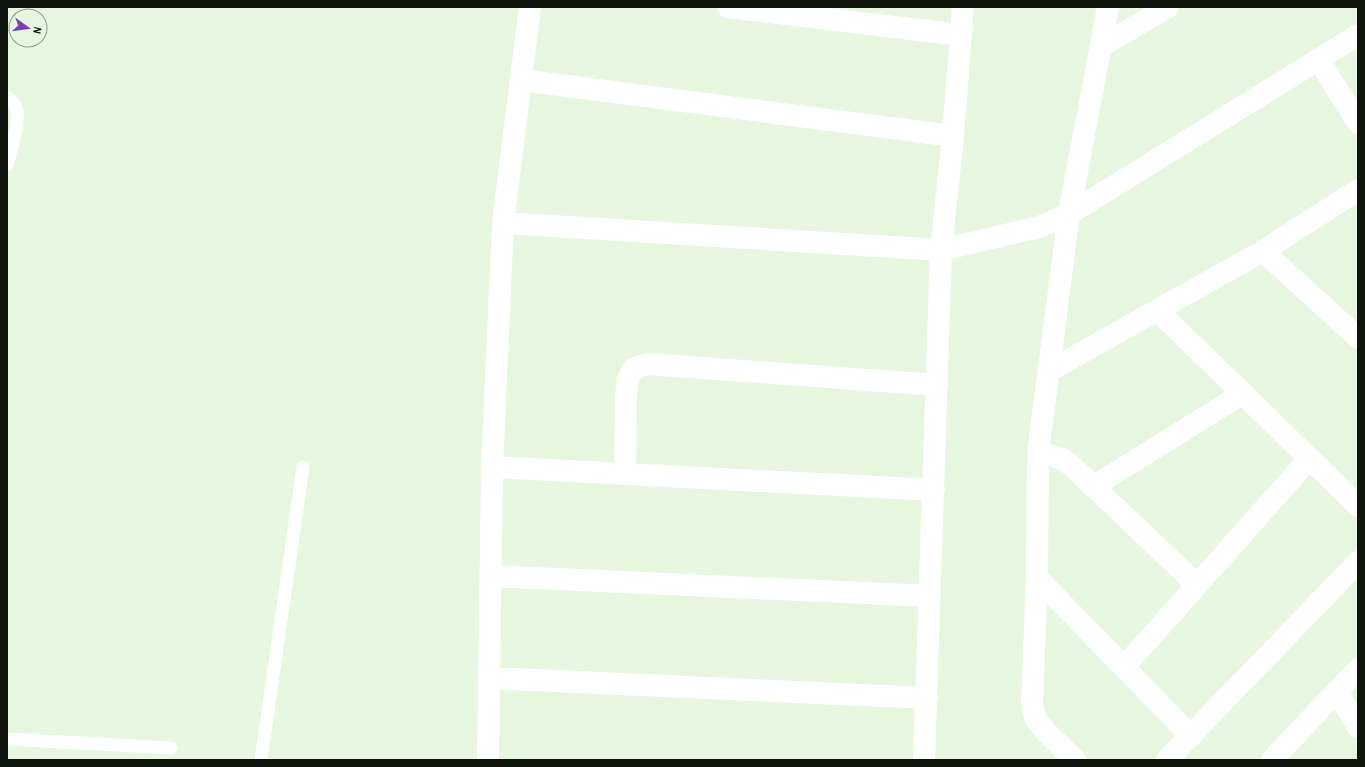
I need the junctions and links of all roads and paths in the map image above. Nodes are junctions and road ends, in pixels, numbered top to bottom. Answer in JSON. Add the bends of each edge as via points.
{"nodes":[{"id":1,"x":530,"y":7,"type":"edge"},
{"id":2,"x":728,"y":7,"type":"edge"},
{"id":3,"x":963,"y":7,"type":"edge"},
{"id":4,"x":1108,"y":7,"type":"edge"},
{"id":5,"x":1168,"y":7,"type":"edge"},
{"id":6,"x":961,"y":35,"type":"junction"},
{"id":7,"x":1358,"y":35,"type":"edge"},
{"id":8,"x":1100,"y":47,"type":"junction"},
{"id":9,"x":1318,"y":59,"type":"junction"},
{"id":10,"x":521,"y":80,"type":"junction"},
{"id":11,"x":7,"y":97,"type":"edge"},
{"id":12,"x":1358,"y":123,"type":"edge"},
{"id":13,"x":952,"y":136,"type":"junction"},
{"id":14,"x":7,"y":165,"type":"edge"},
{"id":15,"x":1358,"y":190,"type":"edge"},
{"id":16,"x":1068,"y":214,"type":"junction"},
{"id":17,"x":503,"y":223,"type":"junction"},
{"id":18,"x":941,"y":250,"type":"junction"},
{"id":19,"x":1263,"y":251,"type":"junction"},
{"id":20,"x":1158,"y":311,"type":"junction"},
{"id":21,"x":1358,"y":338,"type":"edge"},
{"id":22,"x":1048,"y":371,"type":"junction"},
{"id":23,"x":937,"y":385,"type":"junction"},
{"id":24,"x":1242,"y":394,"type":"junction"},
{"id":25,"x":1038,"y":452,"type":"junction"},
{"id":26,"x":1310,"y":459,"type":"junction"},
{"id":27,"x":303,"y":467,"type":"dead end"},
{"id":28,"x":492,"y":467,"type":"junction"},
{"id":29,"x":625,"y":474,"type":"junction"},
{"id":30,"x":1094,"y":486,"type":"junction"},
{"id":31,"x":934,"y":490,"type":"junction"},
{"id":32,"x":1358,"y":506,"type":"edge"},
{"id":33,"x":1358,"y":562,"type":"edge"},
{"id":34,"x":491,"y":576,"type":"junction"},
{"id":35,"x":1037,"y":578,"type":"junction"},
{"id":36,"x":1197,"y":585,"type":"junction"},
{"id":37,"x":930,"y":596,"type":"junction"},
{"id":38,"x":1124,"y":667,"type":"junction"},
{"id":39,"x":1358,"y":669,"type":"edge"},
{"id":40,"x":489,"y":678,"type":"junction"},
{"id":41,"x":1337,"y":692,"type":"junction"},
{"id":42,"x":927,"y":698,"type":"junction"},
{"id":43,"x":1358,"y":727,"type":"edge"},
{"id":44,"x":1191,"y":736,"type":"junction"},
{"id":45,"x":7,"y":739,"type":"edge"},
{"id":46,"x":171,"y":748,"type":"dead end"},
{"id":47,"x":261,"y":760,"type":"edge"},
{"id":48,"x":488,"y":760,"type":"edge"},
{"id":49,"x":924,"y":760,"type":"edge"},
{"id":50,"x":1075,"y":760,"type":"edge"},
{"id":51,"x":1167,"y":760,"type":"edge"},
{"id":52,"x":1272,"y":760,"type":"edge"}],
"edges":[{"from":1,"to":10,"type":"street"},
{"from":2,"to":6,"type":"street"},
{"from":3,"to":6,"type":"street"},
{"from":4,"to":8,"type":"street"},
{"from":5,"to":8,"type":"street"},
{"from":6,"to":13,"type":"street"},
{"from":7,"to":9,"type":"street"},
{"from":8,"to":16,"type":"street"},
{"from":9,"to":12,"type":"street"},
{"from":9,"to":16,"type":"street"},
{"from":10,"to":13,"type":"street"},
{"from":10,"to":17,"type":"street"},
{"from":11,"to":14,"type":"lane","via":[[18,111],[17,126]]},
{"from":13,"to":18,"type":"street"},
{"from":15,"to":19,"type":"street"},
{"from":16,"to":18,"type":"street","via":[[1039,227]]},
{"from":16,"to":22,"type":"street"},
{"from":17,"to":18,"type":"street"},
{"from":17,"to":28,"type":"street"},
{"from":18,"to":23,"type":"street"},
{"from":19,"to":20,"type":"street"},
{"from":19,"to":21,"type":"street"},
{"from":20,"to":22,"type":"street"},
{"from":20,"to":24,"type":"street"},
{"from":22,"to":25,"type":"street"},
{"from":23,"to":29,"type":"street","via":[[648,364],[634,368],[628,379]]},
{"from":23,"to":31,"type":"street"},
{"from":24,"to":26,"type":"street"},
{"from":24,"to":30,"type":"street"},
{"from":25,"to":30,"type":"street","via":[[1063,459]]},
{"from":25,"to":35,"type":"street"},
{"from":26,"to":32,"type":"street"},
{"from":26,"to":36,"type":"street"},
{"from":27,"to":47,"type":"lane"},
{"from":28,"to":29,"type":"street"},
{"from":28,"to":34,"type":"street"},
{"from":29,"to":31,"type":"street"},
{"from":30,"to":36,"type":"street"},
{"from":31,"to":37,"type":"street"},
{"from":33,"to":44,"type":"street"},
{"from":34,"to":37,"type":"street"},
{"from":34,"to":40,"type":"street"},
{"from":35,"to":38,"type":"street"},
{"from":35,"to":50,"type":"street","via":[[1032,702],[1036,718],[1046,732]]},
{"from":36,"to":38,"type":"street"},
{"from":37,"to":42,"type":"street"},
{"from":38,"to":44,"type":"street"},
{"from":39,"to":41,"type":"street"},
{"from":40,"to":42,"type":"street"},
{"from":40,"to":48,"type":"street"},
{"from":41,"to":43,"type":"street"},
{"from":41,"to":52,"type":"street"},
{"from":42,"to":49,"type":"street"},
{"from":44,"to":51,"type":"street"},
{"from":45,"to":46,"type":"lane"}]}
